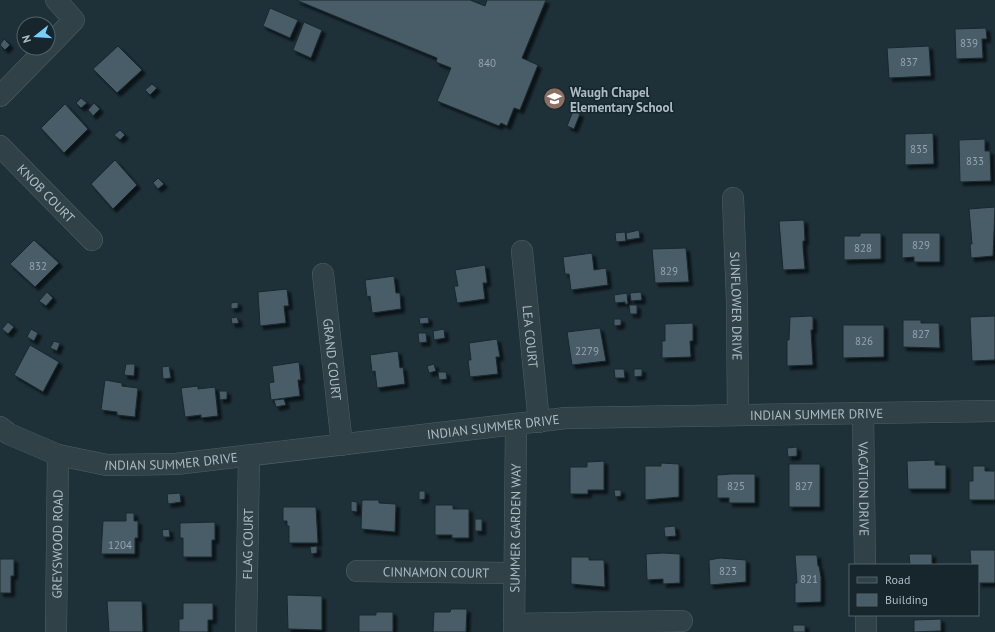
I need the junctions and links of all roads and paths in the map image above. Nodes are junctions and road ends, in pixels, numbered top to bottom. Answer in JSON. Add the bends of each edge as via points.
{"nodes":[{"id":1,"x":56,"y":0,"type":"edge"},
{"id":2,"x":56,"y":38,"type":"edge"},
{"id":3,"x":38,"y":56,"type":"edge"},
{"id":4,"x":0,"y":96,"type":"edge"},
{"id":5,"x":0,"y":146,"type":"edge"},
{"id":6,"x":733,"y":198,"type":"dead end"},
{"id":7,"x":92,"y":240,"type":"dead end"},
{"id":8,"x":522,"y":251,"type":"dead end"},
{"id":9,"x":323,"y":274,"type":"dead end"},
{"id":10,"x":995,"y":411,"type":"edge"},
{"id":11,"x":863,"y":413,"type":"junction"},
{"id":12,"x":738,"y":414,"type":"junction"},
{"id":13,"x":540,"y":422,"type":"junction"},
{"id":14,"x":516,"y":425,"type":"junction"},
{"id":15,"x":0,"y":427,"type":"edge"},
{"id":16,"x":342,"y":445,"type":"junction"},
{"id":17,"x":58,"y":455,"type":"junction"},
{"id":18,"x":249,"y":456,"type":"junction"},
{"id":19,"x":865,"y":564,"type":"edge"},
{"id":20,"x":357,"y":571,"type":"dead end"},
{"id":21,"x":515,"y":573,"type":"junction"},
{"id":22,"x":866,"y":616,"type":"edge"},
{"id":23,"x":682,"y":621,"type":"dead end"},
{"id":24,"x":514,"y":628,"type":"edge"},
{"id":25,"x":56,"y":632,"type":"edge"},
{"id":26,"x":246,"y":632,"type":"edge"},
{"id":27,"x":866,"y":632,"type":"edge"}],
"edges":[{"from":1,"to":2,"type":"street","via":[[74,20]]},
{"from":3,"to":4,"type":"street"},
{"from":5,"to":7,"type":"street","name":"KNOB COURT"},
{"from":6,"to":12,"type":"street","name":"SUNFLOWER DRIVE"},
{"from":8,"to":13,"type":"street","name":"LEA COURT"},
{"from":9,"to":16,"type":"street","name":"GRAND COURT"},
{"from":10,"to":11,"type":"street","name":"INDIAN SUMMER DRIVE"},
{"from":11,"to":12,"type":"street","name":"INDIAN SUMMER DRIVE"},
{"from":11,"to":19,"type":"street","name":"VACATION DRIVE"},
{"from":12,"to":13,"type":"street","name":"INDIAN SUMMER DRIVE","via":[[566,418]]},
{"from":13,"to":14,"type":"street","name":"INDIAN SUMMER DRIVE"},
{"from":14,"to":16,"type":"street","name":"INDIAN SUMMER DRIVE"},
{"from":14,"to":21,"type":"street","name":"SUMMER GARDEN WAY"},
{"from":15,"to":17,"type":"street","name":"INDIAN SUMMER DRIVE","via":[[9,434]]},
{"from":16,"to":18,"type":"street","name":"INDIAN SUMMER DRIVE"},
{"from":17,"to":18,"type":"street","name":"INDIAN SUMMER DRIVE","via":[[107,465],[176,464]]},
{"from":17,"to":25,"type":"street","name":"GREYSWOOD ROAD"},
{"from":18,"to":26,"type":"street","name":"FLAG COURT"},
{"from":20,"to":21,"type":"street","name":"CINNAMON COURT"},
{"from":21,"to":24,"type":"street","name":"SUMMER GARDEN WAY"},
{"from":22,"to":27,"type":"street"},
{"from":23,"to":24,"type":"street"}]}
